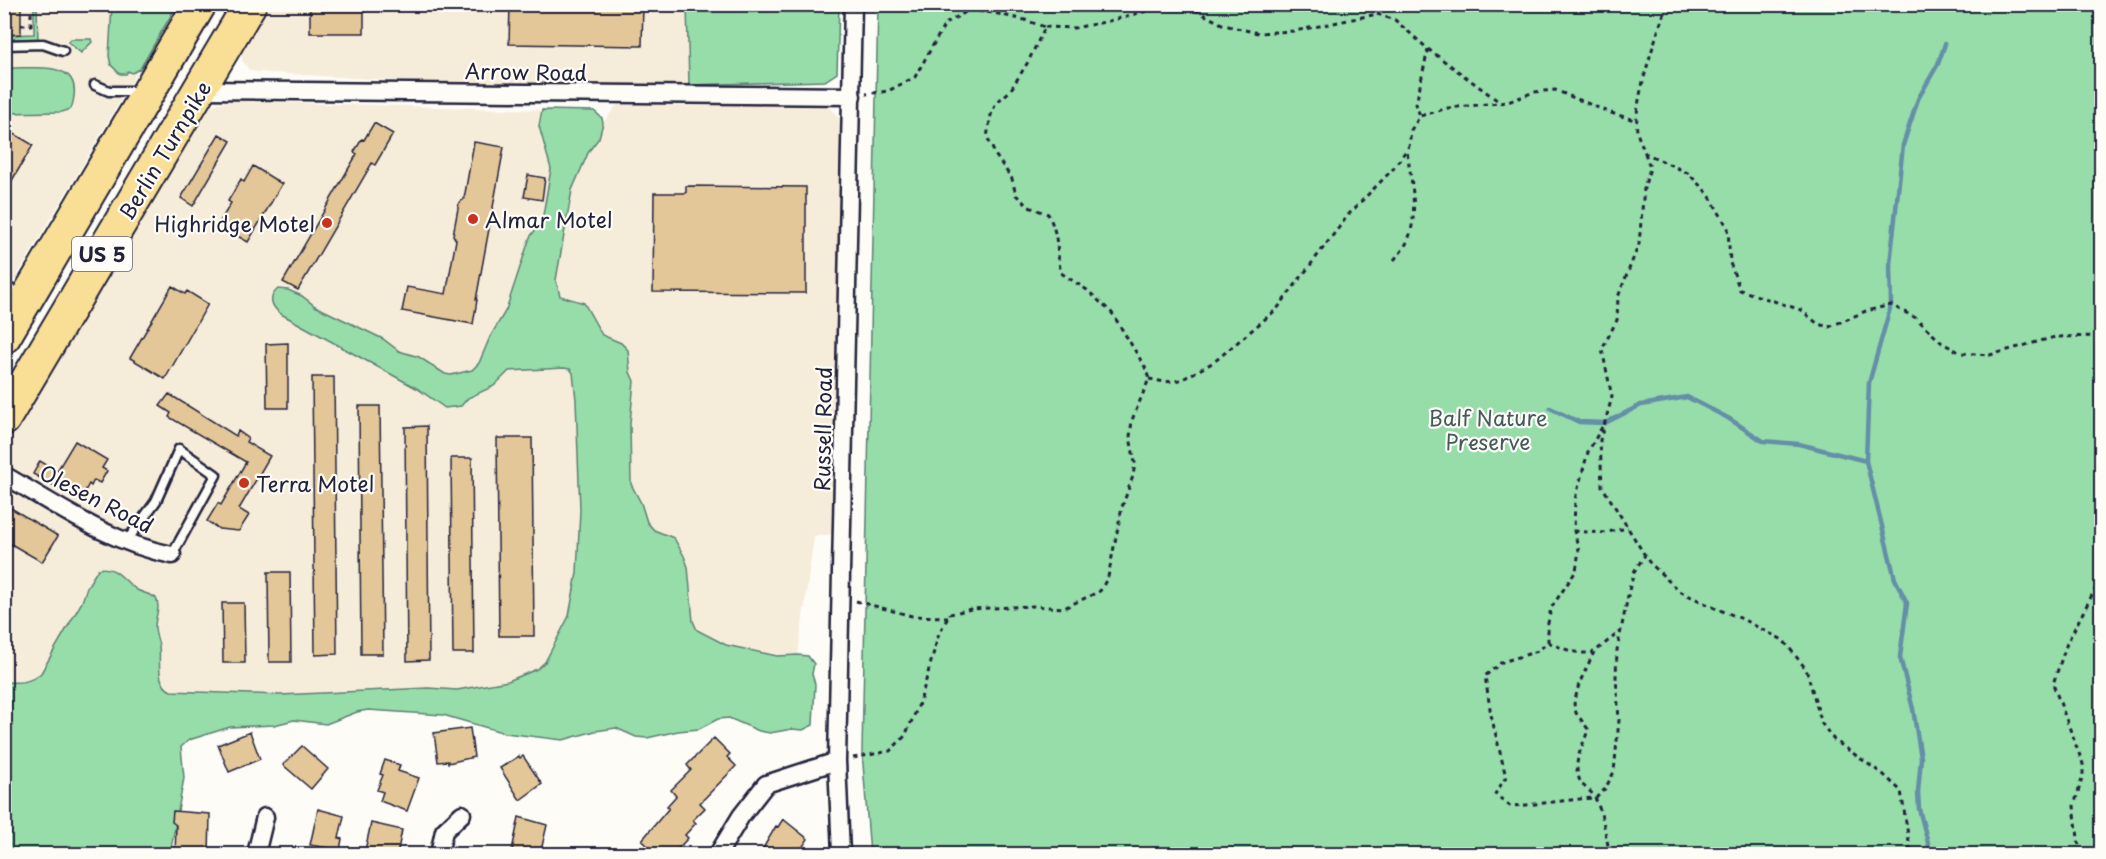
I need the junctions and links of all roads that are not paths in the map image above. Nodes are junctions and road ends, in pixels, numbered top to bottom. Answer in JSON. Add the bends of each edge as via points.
{"nodes":[{"id":1,"x":200,"y":4,"type":"edge"},
{"id":2,"x":250,"y":4,"type":"edge"},
{"id":3,"x":853,"y":4,"type":"edge"},
{"id":4,"x":4,"y":45,"type":"edge"},
{"id":5,"x":63,"y":51,"type":"dead end"},
{"id":6,"x":95,"y":85,"type":"dead end"},
{"id":7,"x":200,"y":90,"type":"junction"},
{"id":8,"x":149,"y":91,"type":"junction"},
{"id":9,"x":852,"y":96,"type":"junction"},
{"id":10,"x":15,"y":296,"type":"edge"},
{"id":11,"x":4,"y":337,"type":"edge"},
{"id":12,"x":4,"y":419,"type":"edge"},
{"id":13,"x":4,"y":475,"type":"edge"},
{"id":14,"x":125,"y":543,"type":"junction"},
{"id":15,"x":172,"y":555,"type":"joint"},
{"id":16,"x":837,"y":761,"type":"junction"},
{"id":17,"x":462,"y":814,"type":"dead end"},
{"id":18,"x":265,"y":817,"type":"dead end"},
{"id":19,"x":256,"y":855,"type":"edge"},
{"id":20,"x":439,"y":855,"type":"edge"},
{"id":21,"x":718,"y":855,"type":"edge"},
{"id":22,"x":841,"y":855,"type":"edge"}],
"edges":[{"from":1,"to":8,"type":"highway","name":"Berlin Turnpike","number":"US 5"},
{"from":2,"to":7,"type":"highway","name":"Berlin Turnpike","number":"US 5"},
{"from":3,"to":9,"type":"street","name":"Russell Road"},
{"from":4,"to":5,"type":"lane","via":[[43,44]]},
{"from":6,"to":8,"type":"lane","via":[[119,92]]},
{"from":7,"to":8,"type":"highway"},
{"from":7,"to":9,"type":"street","name":"Arrow Road"},
{"from":7,"to":12,"type":"highway","name":"Berlin Turnpike","number":"US 5"},
{"from":8,"to":10,"type":"highway","name":"Berlin Turnpike","number":"US 5"},
{"from":9,"to":16,"type":"street","name":"Russell Road"},
{"from":10,"to":11,"type":"highway","name":"Berlin Turnpike","number":"US 5"},
{"from":13,"to":14,"type":"street","name":"Olesen Road"},
{"from":14,"to":15,"type":"street","name":"Olesen Road"},
{"from":14,"to":15,"type":"lane","via":[[156,501],[179,449],[216,474]]},
{"from":16,"to":21,"type":"street","via":[[766,784]]},
{"from":16,"to":22,"type":"street","name":"Russell Road"},
{"from":17,"to":20,"type":"street","via":[[444,831]]},
{"from":18,"to":19,"type":"street"}]}
